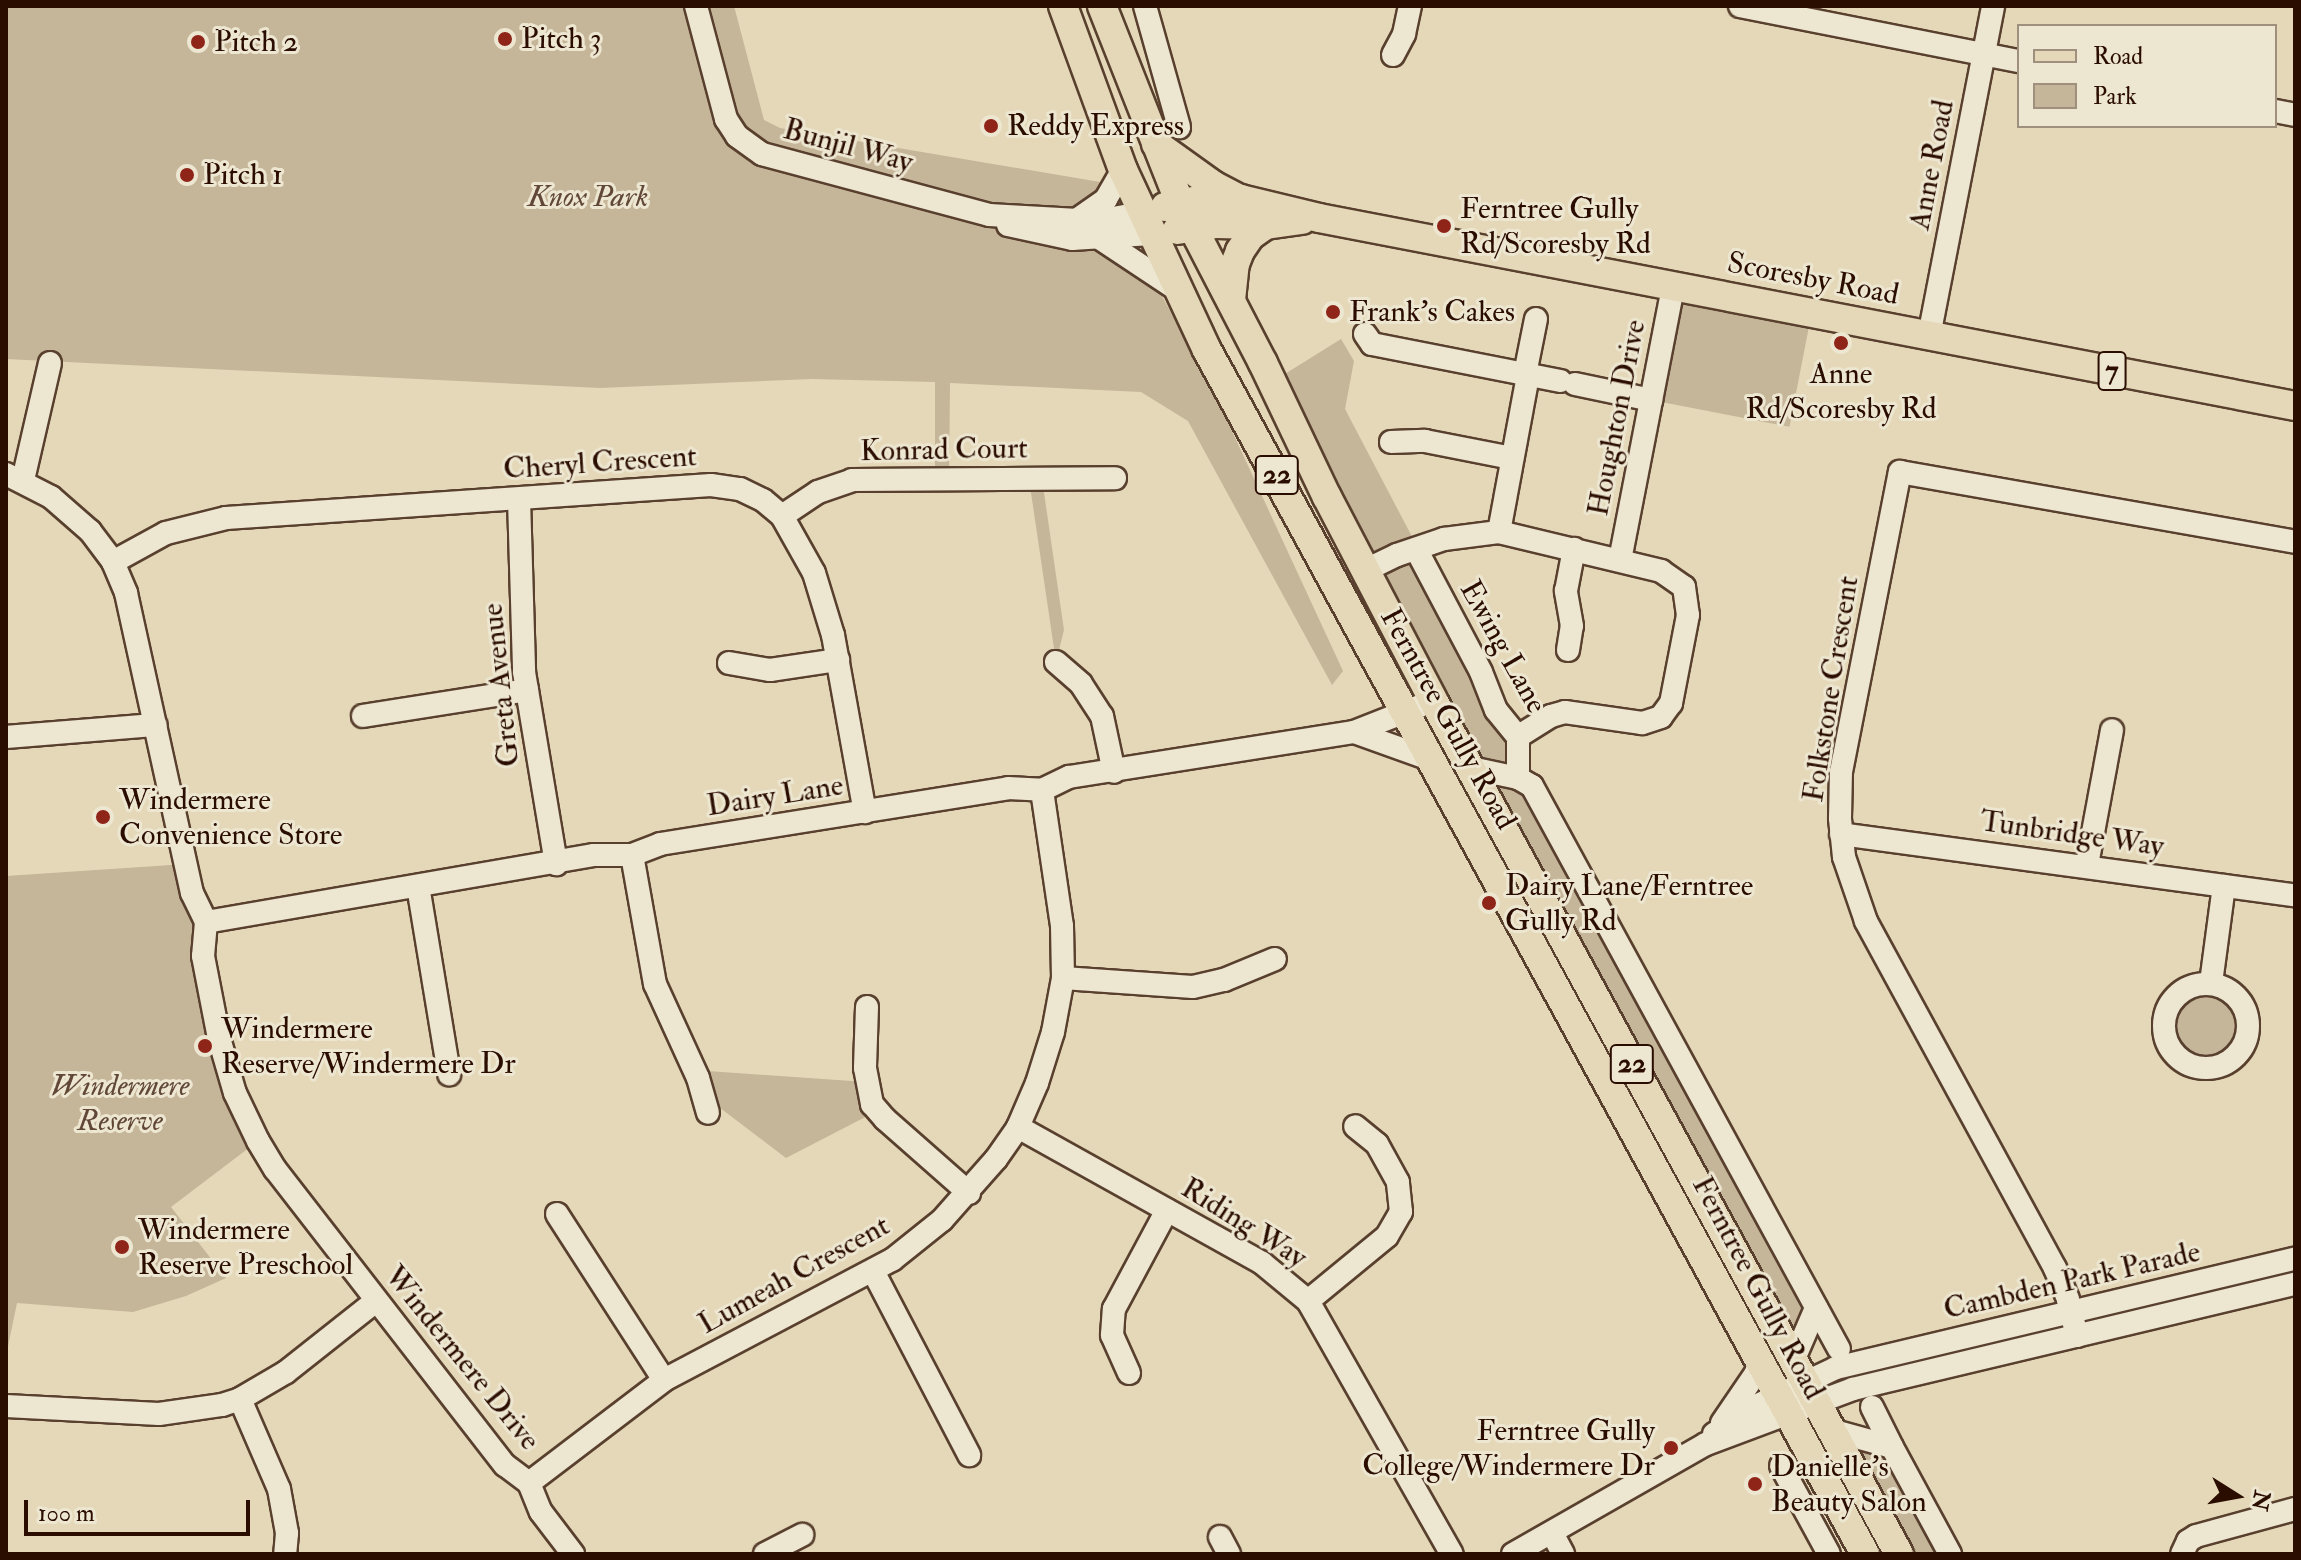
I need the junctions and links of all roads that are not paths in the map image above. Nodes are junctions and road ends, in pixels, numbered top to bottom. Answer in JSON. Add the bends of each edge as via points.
{"nodes":[{"id":1,"x":696,"y":6,"type":"edge"},
{"id":2,"x":1063,"y":6,"type":"edge"},
{"id":3,"x":1102,"y":6,"type":"edge"},
{"id":4,"x":1145,"y":6,"type":"edge"},
{"id":5,"x":1410,"y":6,"type":"edge"},
{"id":6,"x":1740,"y":6,"type":"edge"},
{"id":7,"x":1993,"y":6,"type":"edge"},
{"id":8,"x":1985,"y":54,"type":"junction"},
{"id":9,"x":1393,"y":55,"type":"dead end"},
{"id":10,"x":2017,"y":61,"type":"edge"},
{"id":11,"x":1179,"y":127,"type":"dead end"},
{"id":12,"x":1156,"y":144,"type":"junction"},
{"id":13,"x":1123,"y":170,"type":"junction"},
{"id":14,"x":1241,"y":199,"type":"junction"},
{"id":15,"x":989,"y":215,"type":"junction"},
{"id":16,"x":1186,"y":216,"type":"junction"},
{"id":17,"x":1319,"y":218,"type":"junction"},
{"id":18,"x":1075,"y":221,"type":"junction"},
{"id":19,"x":1147,"y":224,"type":"junction"},
{"id":20,"x":1266,"y":225,"type":"junction"},
{"id":21,"x":1101,"y":239,"type":"junction"},
{"id":22,"x":1673,"y":287,"type":"junction"},
{"id":23,"x":1176,"y":289,"type":"junction"},
{"id":24,"x":1231,"y":300,"type":"junction"},
{"id":25,"x":1536,"y":319,"type":"dead end"},
{"id":26,"x":1365,"y":334,"type":"dead end"},
{"id":27,"x":1929,"y":336,"type":"junction"},
{"id":28,"x":50,"y":363,"type":"dead end"},
{"id":29,"x":1527,"y":374,"type":"junction"},
{"id":30,"x":1651,"y":400,"type":"junction"},
{"id":31,"x":2295,"y":406,"type":"edge"},
{"id":32,"x":1391,"y":442,"type":"dead end"},
{"id":33,"x":1512,"y":458,"type":"junction"},
{"id":34,"x":14,"y":477,"type":"edge"},
{"id":35,"x":1115,"y":478,"type":"dead end"},
{"id":36,"x":519,"y":499,"type":"junction"},
{"id":37,"x":782,"y":516,"type":"junction"},
{"id":38,"x":1499,"y":532,"type":"junction"},
{"id":39,"x":2295,"y":542,"type":"edge"},
{"id":40,"x":1416,"y":549,"type":"junction"},
{"id":41,"x":1574,"y":549,"type":"junction"},
{"id":42,"x":1620,"y":560,"type":"junction"},
{"id":43,"x":113,"y":562,"type":"junction"},
{"id":44,"x":1366,"y":570,"type":"junction"},
{"id":45,"x":1568,"y":650,"type":"dead end"},
{"id":46,"x":838,"y":660,"type":"junction"},
{"id":47,"x":1056,"y":662,"type":"dead end"},
{"id":48,"x":729,"y":663,"type":"dead end"},
{"id":49,"x":527,"y":690,"type":"junction"},
{"id":50,"x":1433,"y":700,"type":"junction"},
{"id":51,"x":1406,"y":713,"type":"junction"},
{"id":52,"x":363,"y":716,"type":"dead end"},
{"id":53,"x":156,"y":725,"type":"junction"},
{"id":54,"x":2112,"y":730,"type":"dead end"},
{"id":55,"x":1354,"y":732,"type":"junction"},
{"id":56,"x":6,"y":737,"type":"edge"},
{"id":57,"x":1518,"y":737,"type":"junction"},
{"id":58,"x":1432,"y":760,"type":"junction"},
{"id":59,"x":1471,"y":768,"type":"junction"},
{"id":60,"x":1114,"y":772,"type":"junction"},
{"id":61,"x":1518,"y":778,"type":"junction"},
{"id":62,"x":1042,"y":790,"type":"junction"},
{"id":63,"x":865,"y":812,"type":"junction"},
{"id":64,"x":1841,"y":834,"type":"junction"},
{"id":65,"x":632,"y":855,"type":"junction"},
{"id":66,"x":556,"y":864,"type":"junction"},
{"id":67,"x":2087,"y":865,"type":"junction"},
{"id":68,"x":418,"y":886,"type":"junction"},
{"id":69,"x":2224,"y":886,"type":"junction"},
{"id":70,"x":2295,"y":895,"type":"edge"},
{"id":71,"x":206,"y":922,"type":"junction"},
{"id":72,"x":1275,"y":959,"type":"dead end"},
{"id":73,"x":1063,"y":978,"type":"junction"},
{"id":74,"x":2211,"y":983,"type":"dead end"},
{"id":75,"x":867,"y":1007,"type":"dead end"},
{"id":76,"x":449,"y":1074,"type":"dead end"},
{"id":77,"x":708,"y":1113,"type":"dead end"},
{"id":78,"x":1355,"y":1126,"type":"dead end"},
{"id":79,"x":1018,"y":1127,"type":"junction"},
{"id":80,"x":969,"y":1193,"type":"junction"},
{"id":81,"x":1167,"y":1210,"type":"junction"},
{"id":82,"x":557,"y":1214,"type":"dead end"},
{"id":83,"x":2295,"y":1259,"type":"edge"},
{"id":84,"x":873,"y":1271,"type":"junction"},
{"id":85,"x":2295,"y":1284,"type":"edge"},
{"id":86,"x":376,"y":1301,"type":"junction"},
{"id":87,"x":1308,"y":1301,"type":"junction"},
{"id":88,"x":1816,"y":1308,"type":"junction"},
{"id":89,"x":2071,"y":1311,"type":"junction"},
{"id":90,"x":2077,"y":1336,"type":"junction"},
{"id":91,"x":1839,"y":1349,"type":"dead end"},
{"id":92,"x":1759,"y":1361,"type":"junction"},
{"id":93,"x":1864,"y":1361,"type":"junction"},
{"id":94,"x":1129,"y":1373,"type":"dead end"},
{"id":95,"x":664,"y":1380,"type":"junction"},
{"id":96,"x":1805,"y":1381,"type":"junction"},
{"id":97,"x":1872,"y":1384,"type":"junction"},
{"id":98,"x":240,"y":1399,"type":"junction"},
{"id":99,"x":1782,"y":1405,"type":"junction"},
{"id":100,"x":6,"y":1406,"type":"edge"},
{"id":101,"x":1872,"y":1407,"type":"dead end"},
{"id":102,"x":1831,"y":1430,"type":"junction"},
{"id":103,"x":1712,"y":1436,"type":"junction"},
{"id":104,"x":1892,"y":1447,"type":"junction"},
{"id":105,"x":1807,"y":1448,"type":"junction"},
{"id":106,"x":969,"y":1455,"type":"dead end"},
{"id":107,"x":1781,"y":1466,"type":"dead end"},
{"id":108,"x":529,"y":1483,"type":"junction"},
{"id":109,"x":1795,"y":1492,"type":"junction"},
{"id":110,"x":2295,"y":1509,"type":"edge"},
{"id":111,"x":1552,"y":1533,"type":"junction"},
{"id":112,"x":802,"y":1535,"type":"dead end"},
{"id":113,"x":2183,"y":1541,"type":"edge"},
{"id":114,"x":285,"y":1554,"type":"edge"},
{"id":115,"x":573,"y":1554,"type":"edge"},
{"id":116,"x":765,"y":1554,"type":"edge"},
{"id":117,"x":1452,"y":1554,"type":"edge"},
{"id":118,"x":1513,"y":1554,"type":"edge"},
{"id":119,"x":1563,"y":1554,"type":"edge"},
{"id":120,"x":1829,"y":1554,"type":"edge"},
{"id":121,"x":1865,"y":1554,"type":"edge"},
{"id":122,"x":1899,"y":1554,"type":"edge"},
{"id":123,"x":1950,"y":1554,"type":"edge"}],
"edges":[{"from":1,"to":15,"type":"street","name":"Bunjil Way","via":[[726,119],[752,149]]},
{"from":2,"to":13,"type":"main road","name":"Ferntree Gully Road","number":"22"},
{"from":3,"to":12,"type":"main road","name":"Ferntree Gully Road","number":"22"},
{"from":4,"to":11,"type":"street"},
{"from":5,"to":9,"type":"street"},
{"from":6,"to":8,"type":"street"},
{"from":7,"to":8,"type":"street","name":"Anne Road"},
{"from":8,"to":10,"type":"street"},
{"from":8,"to":27,"type":"street","name":"Anne Road"},
{"from":12,"to":14,"type":"main road"},
{"from":12,"to":16,"type":"main road","name":"Ferntree Gully Road","number":"22"},
{"from":13,"to":18,"type":"street","via":[[1106,199]]},
{"from":13,"to":19,"type":"main road","name":"Ferntree Gully Road","number":"22"},
{"from":14,"to":16,"type":"main road","name":"Scoresby Road","number":"7"},
{"from":14,"to":17,"type":"main road","name":"Scoresby Road","number":"7"},
{"from":15,"to":18,"type":"street","name":"Bunjil Way"},
{"from":15,"to":21,"type":"street","name":"Bunjil Way","via":[[1039,235]]},
{"from":16,"to":19,"type":"main road","number":"7"},
{"from":16,"to":20,"type":"main road","name":"Scoresby Road","number":"7","via":[[1215,224]]},
{"from":16,"to":24,"type":"main road","name":"Ferntree Gully Road","number":"22"},
{"from":17,"to":20,"type":"main road","name":"Scoresby Road","number":"7"},
{"from":17,"to":22,"type":"main road","name":"Scoresby Road","number":"7"},
{"from":18,"to":19,"type":"street","name":"Bunjil Way"},
{"from":19,"to":21,"type":"street","name":"Bunjil Way"},
{"from":19,"to":23,"type":"main road","name":"Ferntree Gully Road","number":"22"},
{"from":20,"to":24,"type":"main road","via":[[1240,251]]},
{"from":21,"to":23,"type":"street"},
{"from":22,"to":27,"type":"main road","name":"Scoresby Road","number":"7"},
{"from":22,"to":30,"type":"street","name":"Houghton Drive"},
{"from":23,"to":51,"type":"main road","name":"Ferntree Gully Road","number":"22"},
{"from":24,"to":44,"type":"main road","name":"Ferntree Gully Road","number":"22"},
{"from":25,"to":29,"type":"street"},
{"from":26,"to":29,"type":"street","via":[[1372,344]]},
{"from":27,"to":31,"type":"main road","name":"Scoresby Road","number":"7"},
{"from":28,"to":34,"type":"street"},
{"from":29,"to":30,"type":"street"},
{"from":29,"to":33,"type":"street"},
{"from":30,"to":42,"type":"street","name":"Houghton Drive"},
{"from":32,"to":33,"type":"street","via":[[1425,441]]},
{"from":33,"to":38,"type":"street"},
{"from":34,"to":43,"type":"street","name":"Windermere Drive","via":[[77,518]]},
{"from":35,"to":37,"type":"street","name":"Konrad Court","via":[[852,480],[818,492]]},
{"from":36,"to":37,"type":"street","name":"Cheryl Crescent","via":[[724,486],[763,500]]},
{"from":36,"to":43,"type":"street","name":"Cheryl Crescent","via":[[209,521],[151,539]]},
{"from":36,"to":49,"type":"street","name":"Greta Avenue"},
{"from":37,"to":46,"type":"street","name":"Cheryl Crescent","via":[[814,573]]},
{"from":38,"to":40,"type":"street","via":[[1458,536]]},
{"from":38,"to":41,"type":"street"},
{"from":39,"to":64,"type":"street","name":"Folkstone Crescent","via":[[1900,472],[1841,772]]},
{"from":40,"to":44,"type":"street"},
{"from":40,"to":57,"type":"street","name":"Ewing Lane","via":[[1496,710]]},
{"from":41,"to":42,"type":"street"},
{"from":41,"to":45,"type":"street","via":[[1566,591],[1572,626]]},
{"from":42,"to":57,"type":"street","via":[[1668,574],[1686,593],[1688,615],[1668,708],[1657,720],[1642,723],[1559,713]]},
{"from":43,"to":53,"type":"street","name":"Windermere Drive","via":[[135,624]]},
{"from":44,"to":50,"type":"main road","name":"Ferntree Gully Road","number":"22"},
{"from":46,"to":48,"type":"street","via":[[770,670]]},
{"from":46,"to":63,"type":"street","name":"Cheryl Crescent"},
{"from":47,"to":60,"type":"street","via":[[1081,684],[1102,716]]},
{"from":49,"to":52,"type":"street"},
{"from":49,"to":66,"type":"street","name":"Greta Avenue"},
{"from":50,"to":51,"type":"street","name":"Dairy Lane"},
{"from":50,"to":59,"type":"main road","name":"Ferntree Gully Road","number":"22"},
{"from":51,"to":55,"type":"street","name":"Dairy Lane"},
{"from":51,"to":58,"type":"main road","name":"Ferntree Gully Road","number":"22"},
{"from":53,"to":56,"type":"street"},
{"from":53,"to":71,"type":"street","name":"Windermere Drive","via":[[192,893]]},
{"from":54,"to":67,"type":"street"},
{"from":55,"to":58,"type":"street","name":"Dairy Lane"},
{"from":55,"to":60,"type":"street","name":"Dairy Lane"},
{"from":57,"to":61,"type":"street","name":"Ewing Lane"},
{"from":58,"to":92,"type":"main road","name":"Ferntree Gully Road","number":"22"},
{"from":59,"to":61,"type":"street","name":"Ferntree Gully Road"},
{"from":59,"to":96,"type":"main road","name":"Ferntree Gully Road","number":"22"},
{"from":60,"to":62,"type":"street","name":"Dairy Lane","via":[[1069,777]]},
{"from":61,"to":88,"type":"street","name":"Ferntree Gully Road","via":[[1529,783],[1539,799]]},
{"from":62,"to":63,"type":"street","name":"Dairy Lane","via":[[1008,788]]},
{"from":62,"to":73,"type":"street","name":"Lumeah Crescent","via":[[1062,926]]},
{"from":63,"to":65,"type":"street","name":"Dairy Lane","via":[[660,844]]},
{"from":64,"to":67,"type":"street","name":"Tunbridge Way"},
{"from":64,"to":89,"type":"street","name":"Folkstone Crescent","via":[[1849,879],[1866,921],[2055,1268]]},
{"from":65,"to":66,"type":"street","name":"Dairy Lane"},
{"from":65,"to":77,"type":"street","via":[[655,984],[698,1078]]},
{"from":66,"to":68,"type":"street","name":"Dairy Lane"},
{"from":67,"to":69,"type":"street","name":"Tunbridge Way"},
{"from":68,"to":71,"type":"street","name":"Dairy Lane"},
{"from":68,"to":76,"type":"street"},
{"from":69,"to":70,"type":"street","name":"Tunbridge Way"},
{"from":69,"to":74,"type":"street"},
{"from":71,"to":86,"type":"street","name":"Windermere Drive","via":[[202,950],[212,1006],[228,1074],[244,1113],[275,1169]]},
{"from":72,"to":73,"type":"street","via":[[1193,987]]},
{"from":73,"to":79,"type":"street","name":"Lumeah Crescent","via":[[1046,1058]]},
{"from":75,"to":80,"type":"street","via":[[865,1068],[872,1104]]},
{"from":78,"to":87,"type":"street","via":[[1377,1144],[1398,1182],[1401,1212],[1387,1236]]},
{"from":79,"to":80,"type":"street","name":"Lumeah Crescent"},
{"from":79,"to":81,"type":"street","name":"Riding Way"},
{"from":80,"to":84,"type":"street","name":"Lumeah Crescent","via":[[925,1235]]},
{"from":81,"to":87,"type":"street","name":"Riding Way","via":[[1273,1271]]},
{"from":81,"to":94,"type":"street","via":[[1114,1309],[1112,1335]]},
{"from":82,"to":95,"type":"street"},
{"from":83,"to":89,"type":"street","name":"Cambden Park Parade"},
{"from":84,"to":95,"type":"street","name":"Lumeah Crescent"},
{"from":84,"to":106,"type":"street"},
{"from":85,"to":90,"type":"street","name":"Cambden Park Parade"},
{"from":86,"to":98,"type":"street","via":[[286,1372]]},
{"from":86,"to":108,"type":"street","name":"Windermere Drive","via":[[505,1465]]},
{"from":87,"to":117,"type":"street","name":"Riding Way"},
{"from":88,"to":91,"type":"street"},
{"from":88,"to":96,"type":"street","name":"Ferntree Gully Road"},
{"from":89,"to":90,"type":"street","name":"Folkstone Crescent"},
{"from":89,"to":93,"type":"street","name":"Cambden Park Parade"},
{"from":90,"to":97,"type":"street","name":"Cambden Park Parade"},
{"from":92,"to":99,"type":"main road","name":"Ferntree Gully Road","number":"22"},
{"from":92,"to":103,"type":"street"},
{"from":93,"to":96,"type":"street","name":"Cambden Park Parade"},
{"from":93,"to":97,"type":"street"},
{"from":95,"to":108,"type":"street","name":"Lumeah Crescent"},
{"from":96,"to":97,"type":"street","name":"Cambden Park Parade"},
{"from":96,"to":99,"type":"street"},
{"from":96,"to":102,"type":"main road","name":"Ferntree Gully Road","number":"22"},
{"from":98,"to":100,"type":"street","via":[[159,1414]]},
{"from":98,"to":114,"type":"street","via":[[279,1489]]},
{"from":99,"to":103,"type":"street"},
{"from":99,"to":105,"type":"main road","name":"Ferntree Gully Road","number":"22"},
{"from":101,"to":104,"type":"street"},
{"from":102,"to":104,"type":"street","name":"Ferntree Gully Road"},
{"from":102,"to":122,"type":"main road","name":"Ferntree Gully Road","number":"22"},
{"from":103,"to":111,"type":"street"},
{"from":104,"to":123,"type":"street"},
{"from":105,"to":109,"type":"street","name":"Ferntree Gully Road"},
{"from":105,"to":121,"type":"main road","name":"Ferntree Gully Road","number":"22"},
{"from":107,"to":109,"type":"street"},
{"from":108,"to":115,"type":"street","name":"Windermere Drive","via":[[541,1512]]},
{"from":109,"to":120,"type":"street"},
{"from":110,"to":113,"type":"street"},
{"from":111,"to":118,"type":"street"},
{"from":111,"to":119,"type":"street"},
{"from":112,"to":116,"type":"street"}]}
